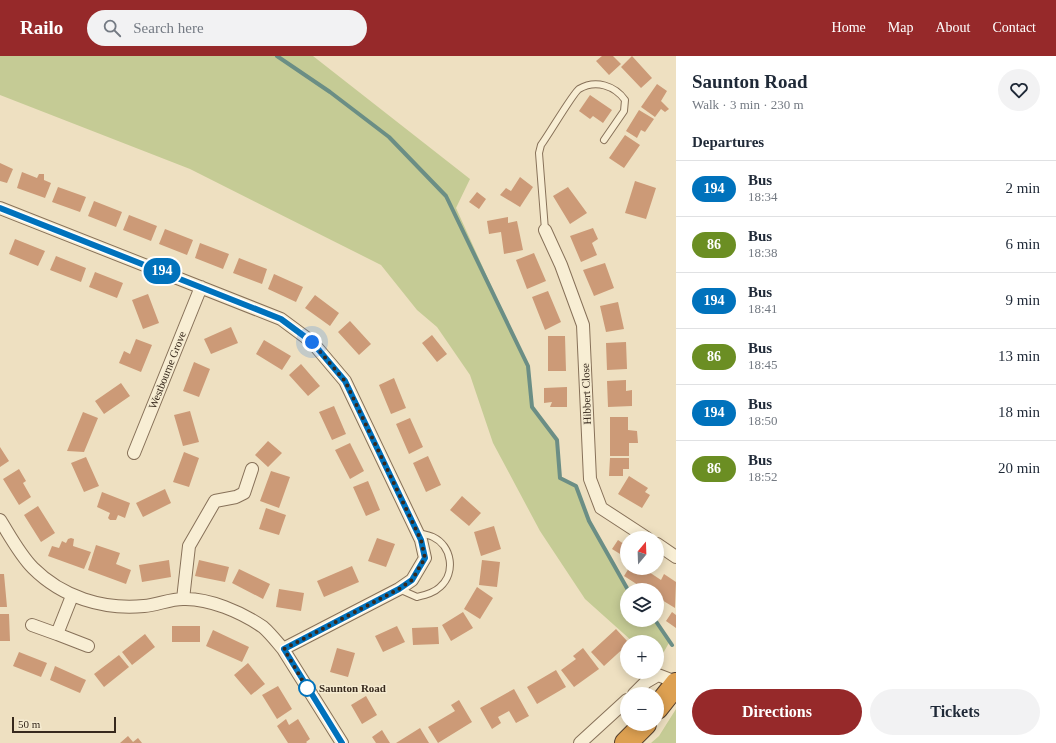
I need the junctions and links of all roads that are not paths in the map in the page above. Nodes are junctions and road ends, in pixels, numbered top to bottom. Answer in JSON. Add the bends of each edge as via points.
{"nodes":[{"id":1,"x":604,"y":140,"type":"dead end"},
{"id":2,"x":0,"y":208,"type":"edge"},
{"id":3,"x":545,"y":230,"type":"joint"},
{"id":4,"x":201,"y":286,"type":"junction"},
{"id":5,"x":134,"y":453,"type":"dead end"},
{"id":6,"x":252,"y":469,"type":"dead end"},
{"id":7,"x":0,"y":520,"type":"edge"},
{"id":8,"x":637,"y":531,"type":"edge"},
{"id":9,"x":418,"y":533,"type":"junction"},
{"id":10,"x":664,"y":548,"type":"edge"},
{"id":11,"x":676,"y":556,"type":"edge"},
{"id":12,"x":399,"y":589,"type":"junction"},
{"id":13,"x":72,"y":596,"type":"junction"},
{"id":14,"x":183,"y":599,"type":"junction"},
{"id":15,"x":32,"y":625,"type":"dead end"},
{"id":16,"x":57,"y":634,"type":"junction"},
{"id":17,"x":88,"y":646,"type":"dead end"},
{"id":18,"x":284,"y":649,"type":"junction"},
{"id":19,"x":676,"y":683,"type":"edge"},
{"id":20,"x":641,"y":687,"type":"edge"},
{"id":21,"x":664,"y":699,"type":"edge"},
{"id":22,"x":620,"y":706,"type":"edge"},
{"id":23,"x":638,"y":731,"type":"edge"},
{"id":24,"x":342,"y":743,"type":"edge"},
{"id":25,"x":580,"y":743,"type":"edge"},
{"id":26,"x":626,"y":743,"type":"edge"}],
"edges":[{"from":1,"to":3,"type":"lane","via":[[624,111],[625,100],[619,92],[606,86],[591,84],[578,90],[541,145]]},
{"from":2,"to":4,"type":"street"},
{"from":3,"to":8,"type":"street","name":"Hibbert Close","via":[[562,265],[583,325],[590,479],[601,508]]},
{"from":4,"to":5,"type":"street","name":"Westbourne Grove"},
{"from":4,"to":9,"type":"street","via":[[281,319],[312,342],[345,381]]},
{"from":6,"to":14,"type":"street","via":[[244,493],[215,501],[189,546]]},
{"from":7,"to":13,"type":"street","via":[[32,567]]},
{"from":9,"to":12,"type":"street","via":[[425,558],[412,580]]},
{"from":9,"to":12,"type":"lane","via":[[434,537],[448,552],[451,563],[449,573],[441,586],[432,593],[417,597]]},
{"from":10,"to":11,"type":"street"},
{"from":12,"to":18,"type":"street"},
{"from":13,"to":14,"type":"street","via":[[119,607],[145,606]]},
{"from":13,"to":16,"type":"street"},
{"from":14,"to":18,"type":"street","via":[[215,604],[241,616],[263,628]]},
{"from":15,"to":16,"type":"street"},
{"from":16,"to":17,"type":"street"},
{"from":18,"to":24,"type":"street"},
{"from":19,"to":20,"type":"street","via":[[658,675]]},
{"from":19,"to":21,"type":"highway"},
{"from":22,"to":25,"type":"street"},
{"from":23,"to":26,"type":"highway"}]}
